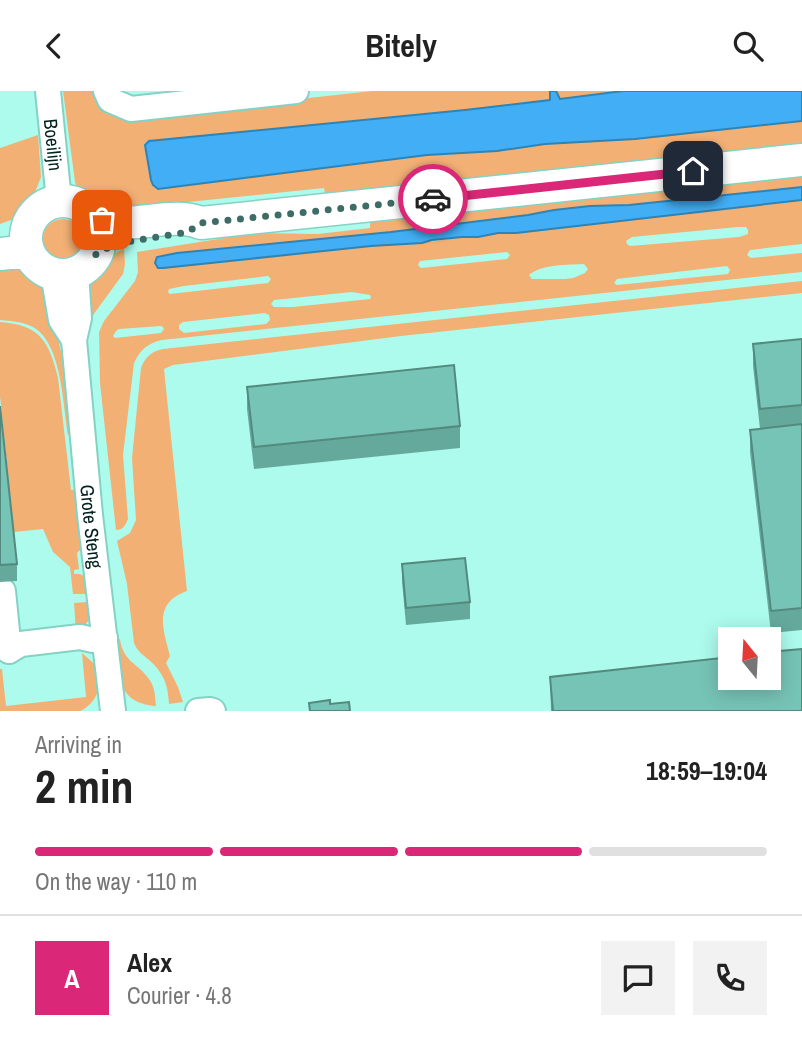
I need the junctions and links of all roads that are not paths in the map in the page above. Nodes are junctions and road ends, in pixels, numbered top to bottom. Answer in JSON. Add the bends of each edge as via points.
{"nodes":[{"id":1,"x":48,"y":91,"type":"edge"},
{"id":2,"x":106,"y":91,"type":"edge"},
{"id":3,"x":296,"y":91,"type":"edge"},
{"id":4,"x":802,"y":160,"type":"edge"},
{"id":5,"x":59,"y":201,"type":"junction"},
{"id":6,"x":94,"y":216,"type":"junction"},
{"id":7,"x":201,"y":223,"type":"junction"},
{"id":8,"x":14,"y":243,"type":"edge"},
{"id":9,"x":75,"y":267,"type":"junction"},
{"id":10,"x":3,"y":591,"type":"dead end"},
{"id":11,"x":99,"y":639,"type":"junction"},
{"id":12,"x":4,"y":651,"type":"edge"},
{"id":13,"x":113,"y":711,"type":"edge"},
{"id":14,"x":198,"y":711,"type":"edge"},
{"id":15,"x":213,"y":711,"type":"edge"}],
"edges":[{"from":1,"to":5,"type":"street","name":"Boeilijn"},
{"from":2,"to":3,"type":"street","via":[[110,100],[131,109]]},
{"from":4,"to":7,"type":"main road"},
{"from":5,"to":6,"type":"main road","via":[[79,204]]},
{"from":5,"to":8,"type":"main road","via":[[41,207]]},
{"from":6,"to":7,"type":"main road","via":[[110,222],[188,218]]},
{"from":6,"to":9,"type":"main road","via":[[99,247]]},
{"from":7,"to":9,"type":"main road","via":[[188,232],[111,246]]},
{"from":8,"to":9,"type":"main road","via":[[38,265]]},
{"from":9,"to":11,"type":"street","name":"Grote Steng","via":[[61,320],[74,340]]},
{"from":10,"to":12,"type":"street"},
{"from":11,"to":12,"type":"street","via":[[81,648],[21,654]]},
{"from":11,"to":13,"type":"street","name":"Grote Steng"},
{"from":14,"to":15,"type":"street"}]}
